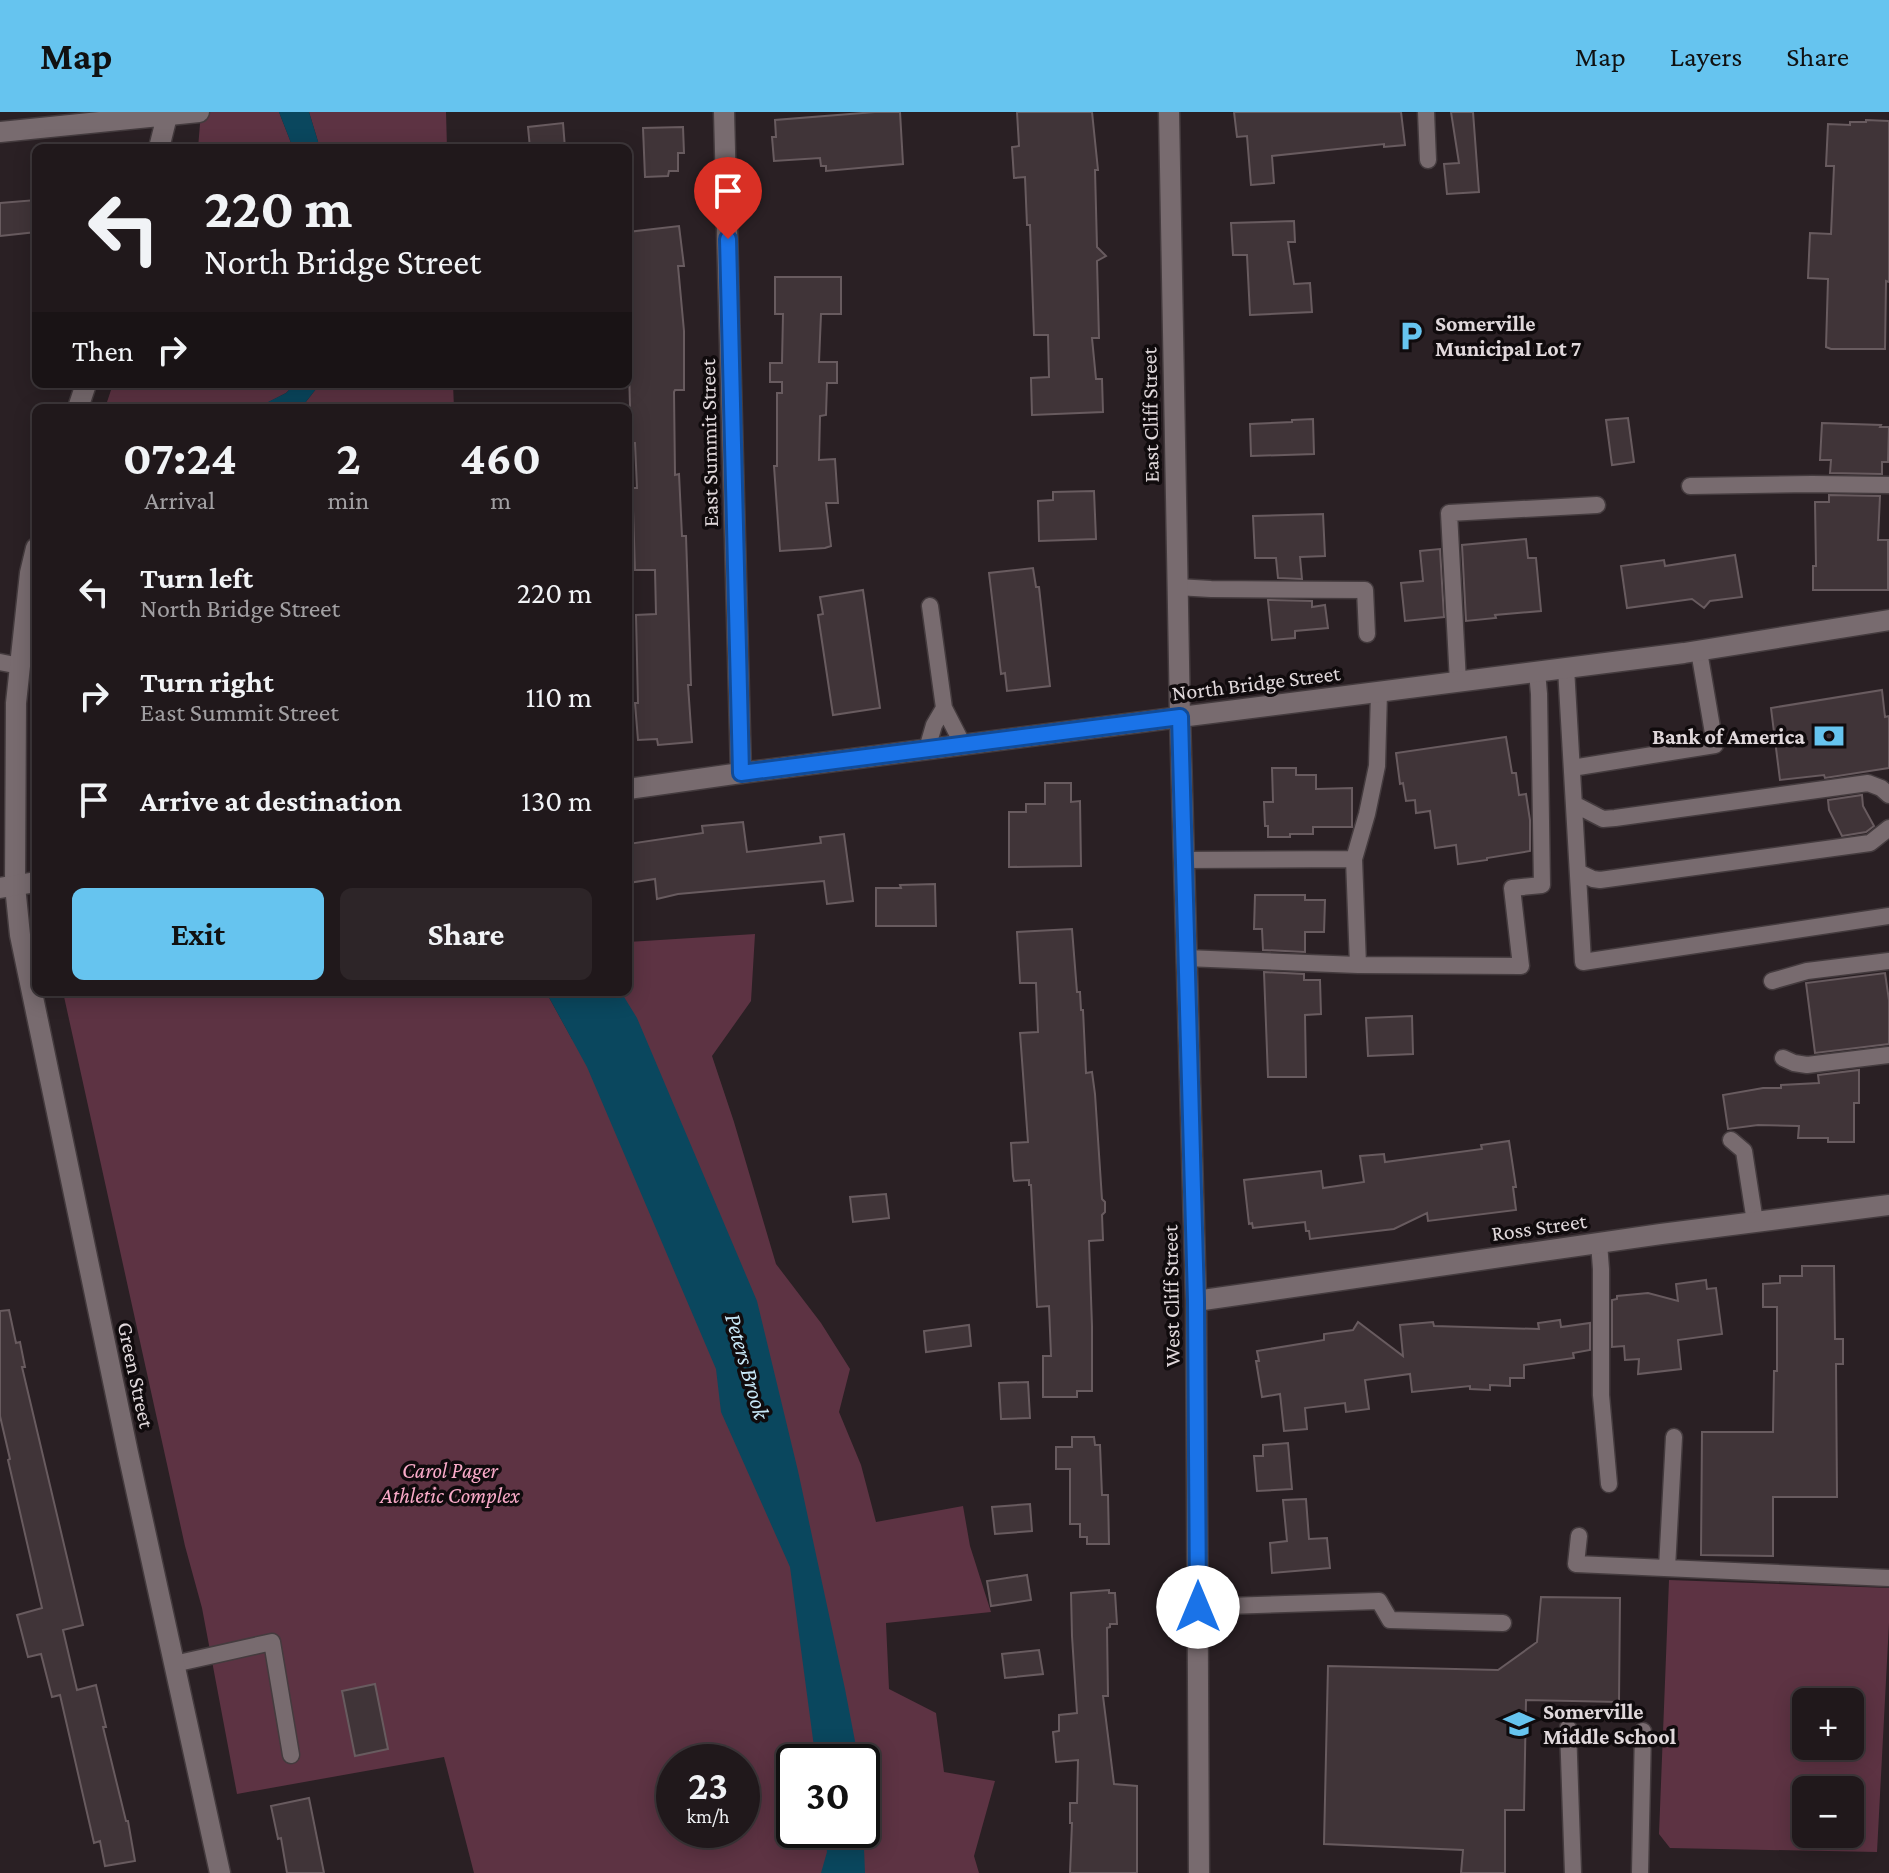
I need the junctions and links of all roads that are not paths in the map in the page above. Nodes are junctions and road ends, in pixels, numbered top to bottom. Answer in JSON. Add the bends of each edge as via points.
{"nodes":[{"id":1,"x":199,"y":112,"type":"edge"},
{"id":2,"x":724,"y":112,"type":"edge"},
{"id":3,"x":1169,"y":112,"type":"edge"},
{"id":4,"x":1426,"y":112,"type":"edge"},
{"id":5,"x":168,"y":114,"type":"edge"},
{"id":6,"x":0,"y":132,"type":"edge"},
{"id":7,"x":160,"y":144,"type":"edge"},
{"id":8,"x":1428,"y":160,"type":"dead end"},
{"id":9,"x":1889,"y":485,"type":"edge"},
{"id":10,"x":1690,"y":486,"type":"dead end"},
{"id":11,"x":1597,"y":505,"type":"dead end"},
{"id":12,"x":32,"y":565,"type":"edge"},
{"id":13,"x":1177,"y":587,"type":"junction"},
{"id":14,"x":930,"y":606,"type":"dead end"},
{"id":15,"x":1889,"y":620,"type":"edge"},
{"id":16,"x":1367,"y":634,"type":"dead end"},
{"id":17,"x":1699,"y":651,"type":"junction"},
{"id":18,"x":10,"y":664,"type":"edge"},
{"id":19,"x":1566,"y":668,"type":"junction"},
{"id":20,"x":1537,"y":672,"type":"junction"},
{"id":21,"x":1458,"y":682,"type":"junction"},
{"id":22,"x":1379,"y":692,"type":"junction"},
{"id":23,"x":944,"y":708,"type":"junction"},
{"id":24,"x":1180,"y":717,"type":"junction"},
{"id":25,"x":963,"y":745,"type":"junction"},
{"id":26,"x":927,"y":749,"type":"junction"},
{"id":27,"x":1572,"y":768,"type":"junction"},
{"id":28,"x":741,"y":773,"type":"junction"},
{"id":29,"x":632,"y":788,"type":"edge"},
{"id":30,"x":1889,"y":795,"type":"edge"},
{"id":31,"x":1574,"y":804,"type":"junction"},
{"id":32,"x":1889,"y":828,"type":"edge"},
{"id":33,"x":1354,"y":859,"type":"junction"},
{"id":34,"x":1183,"y":860,"type":"junction"},
{"id":35,"x":1578,"y":872,"type":"junction"},
{"id":36,"x":17,"y":885,"type":"edge"},
{"id":37,"x":1889,"y":916,"type":"edge"},
{"id":38,"x":1186,"y":958,"type":"junction"},
{"id":39,"x":1889,"y":961,"type":"edge"},
{"id":40,"x":1358,"y":965,"type":"junction"},
{"id":41,"x":1772,"y":981,"type":"dead end"},
{"id":42,"x":32,"y":993,"type":"edge"},
{"id":43,"x":33,"y":996,"type":"edge"},
{"id":44,"x":1889,"y":1055,"type":"edge"},
{"id":45,"x":1783,"y":1058,"type":"dead end"},
{"id":46,"x":1731,"y":1140,"type":"dead end"},
{"id":47,"x":1889,"y":1205,"type":"edge"},
{"id":48,"x":1755,"y":1222,"type":"junction"},
{"id":49,"x":1599,"y":1243,"type":"junction"},
{"id":50,"x":1196,"y":1301,"type":"junction"},
{"id":51,"x":1674,"y":1437,"type":"dead end"},
{"id":52,"x":1609,"y":1484,"type":"dead end"},
{"id":53,"x":1579,"y":1536,"type":"dead end"},
{"id":54,"x":1667,"y":1568,"type":"junction"},
{"id":55,"x":1889,"y":1578,"type":"edge"},
{"id":56,"x":1198,"y":1607,"type":"junction"},
{"id":57,"x":1503,"y":1623,"type":"dead end"},
{"id":58,"x":174,"y":1664,"type":"junction"},
{"id":59,"x":1568,"y":1728,"type":"dead end"},
{"id":60,"x":1643,"y":1731,"type":"dead end"},
{"id":61,"x":291,"y":1755,"type":"dead end"},
{"id":62,"x":220,"y":1873,"type":"edge"},
{"id":63,"x":1199,"y":1873,"type":"edge"},
{"id":64,"x":1573,"y":1873,"type":"edge"},
{"id":65,"x":1640,"y":1873,"type":"edge"}],
"edges":[{"from":1,"to":5,"type":"street"},
{"from":2,"to":28,"type":"street","name":"East Summit Street"},
{"from":3,"to":13,"type":"street","name":"East Cliff Street"},
{"from":4,"to":8,"type":"lane"},
{"from":5,"to":6,"type":"street"},
{"from":5,"to":7,"type":"street"},
{"from":9,"to":10,"type":"lane"},
{"from":11,"to":21,"type":"lane","via":[[1449,513]]},
{"from":12,"to":18,"type":"street","name":"Green Street"},
{"from":13,"to":16,"type":"lane","via":[[1365,590]]},
{"from":13,"to":24,"type":"street","name":"East Cliff Street"},
{"from":14,"to":23,"type":"lane"},
{"from":15,"to":17,"type":"street","name":"North Bridge Street"},
{"from":17,"to":19,"type":"street","name":"North Bridge Street"},
{"from":17,"to":27,"type":"lane","via":[[1715,745]]},
{"from":18,"to":36,"type":"street","name":"Green Street","via":[[16,703]]},
{"from":19,"to":20,"type":"street","name":"North Bridge Street"},
{"from":19,"to":27,"type":"lane"},
{"from":20,"to":21,"type":"street","name":"North Bridge Street"},
{"from":20,"to":40,"type":"lane","via":[[1542,885],[1512,888],[1521,966]]},
{"from":21,"to":22,"type":"street","name":"North Bridge Street"},
{"from":22,"to":24,"type":"street","name":"North Bridge Street"},
{"from":22,"to":33,"type":"lane","via":[[1377,766]]},
{"from":23,"to":25,"type":"lane"},
{"from":23,"to":26,"type":"lane"},
{"from":24,"to":25,"type":"street","name":"North Bridge Street"},
{"from":24,"to":34,"type":"street","name":"West Cliff Street"},
{"from":25,"to":26,"type":"street","name":"North Bridge Street"},
{"from":26,"to":28,"type":"street","name":"North Bridge Street"},
{"from":27,"to":31,"type":"lane"},
{"from":28,"to":29,"type":"street","name":"North Bridge Street"},
{"from":30,"to":31,"type":"lane","via":[[1868,783],[1603,819]]},
{"from":31,"to":35,"type":"lane"},
{"from":32,"to":35,"type":"lane","via":[[1870,843],[1600,880]]},
{"from":33,"to":34,"type":"lane"},
{"from":33,"to":40,"type":"lane"},
{"from":34,"to":38,"type":"street","name":"West Cliff Street"},
{"from":35,"to":37,"type":"lane","via":[[1583,962]]},
{"from":36,"to":42,"type":"street","name":"Green Street"},
{"from":38,"to":40,"type":"lane"},
{"from":38,"to":50,"type":"street","name":"West Cliff Street"},
{"from":39,"to":41,"type":"lane"},
{"from":43,"to":58,"type":"street","name":"Green Street"},
{"from":44,"to":45,"type":"lane","via":[[1807,1065]]},
{"from":46,"to":48,"type":"lane","via":[[1744,1151]]},
{"from":47,"to":48,"type":"street","name":"Ross Street"},
{"from":48,"to":49,"type":"street","name":"Ross Street"},
{"from":49,"to":50,"type":"street","name":"Ross Street"},
{"from":49,"to":52,"type":"lane","via":[[1601,1395]]},
{"from":50,"to":56,"type":"street","name":"West Cliff Street"},
{"from":51,"to":54,"type":"lane"},
{"from":53,"to":54,"type":"lane","via":[[1576,1564]]},
{"from":54,"to":55,"type":"lane"},
{"from":56,"to":57,"type":"lane","via":[[1379,1601],[1390,1620]]},
{"from":56,"to":63,"type":"street","name":"West Cliff Street"},
{"from":58,"to":61,"type":"lane","via":[[272,1642]]},
{"from":58,"to":62,"type":"street","name":"Green Street"},
{"from":59,"to":64,"type":"lane"},
{"from":60,"to":65,"type":"lane"}]}
